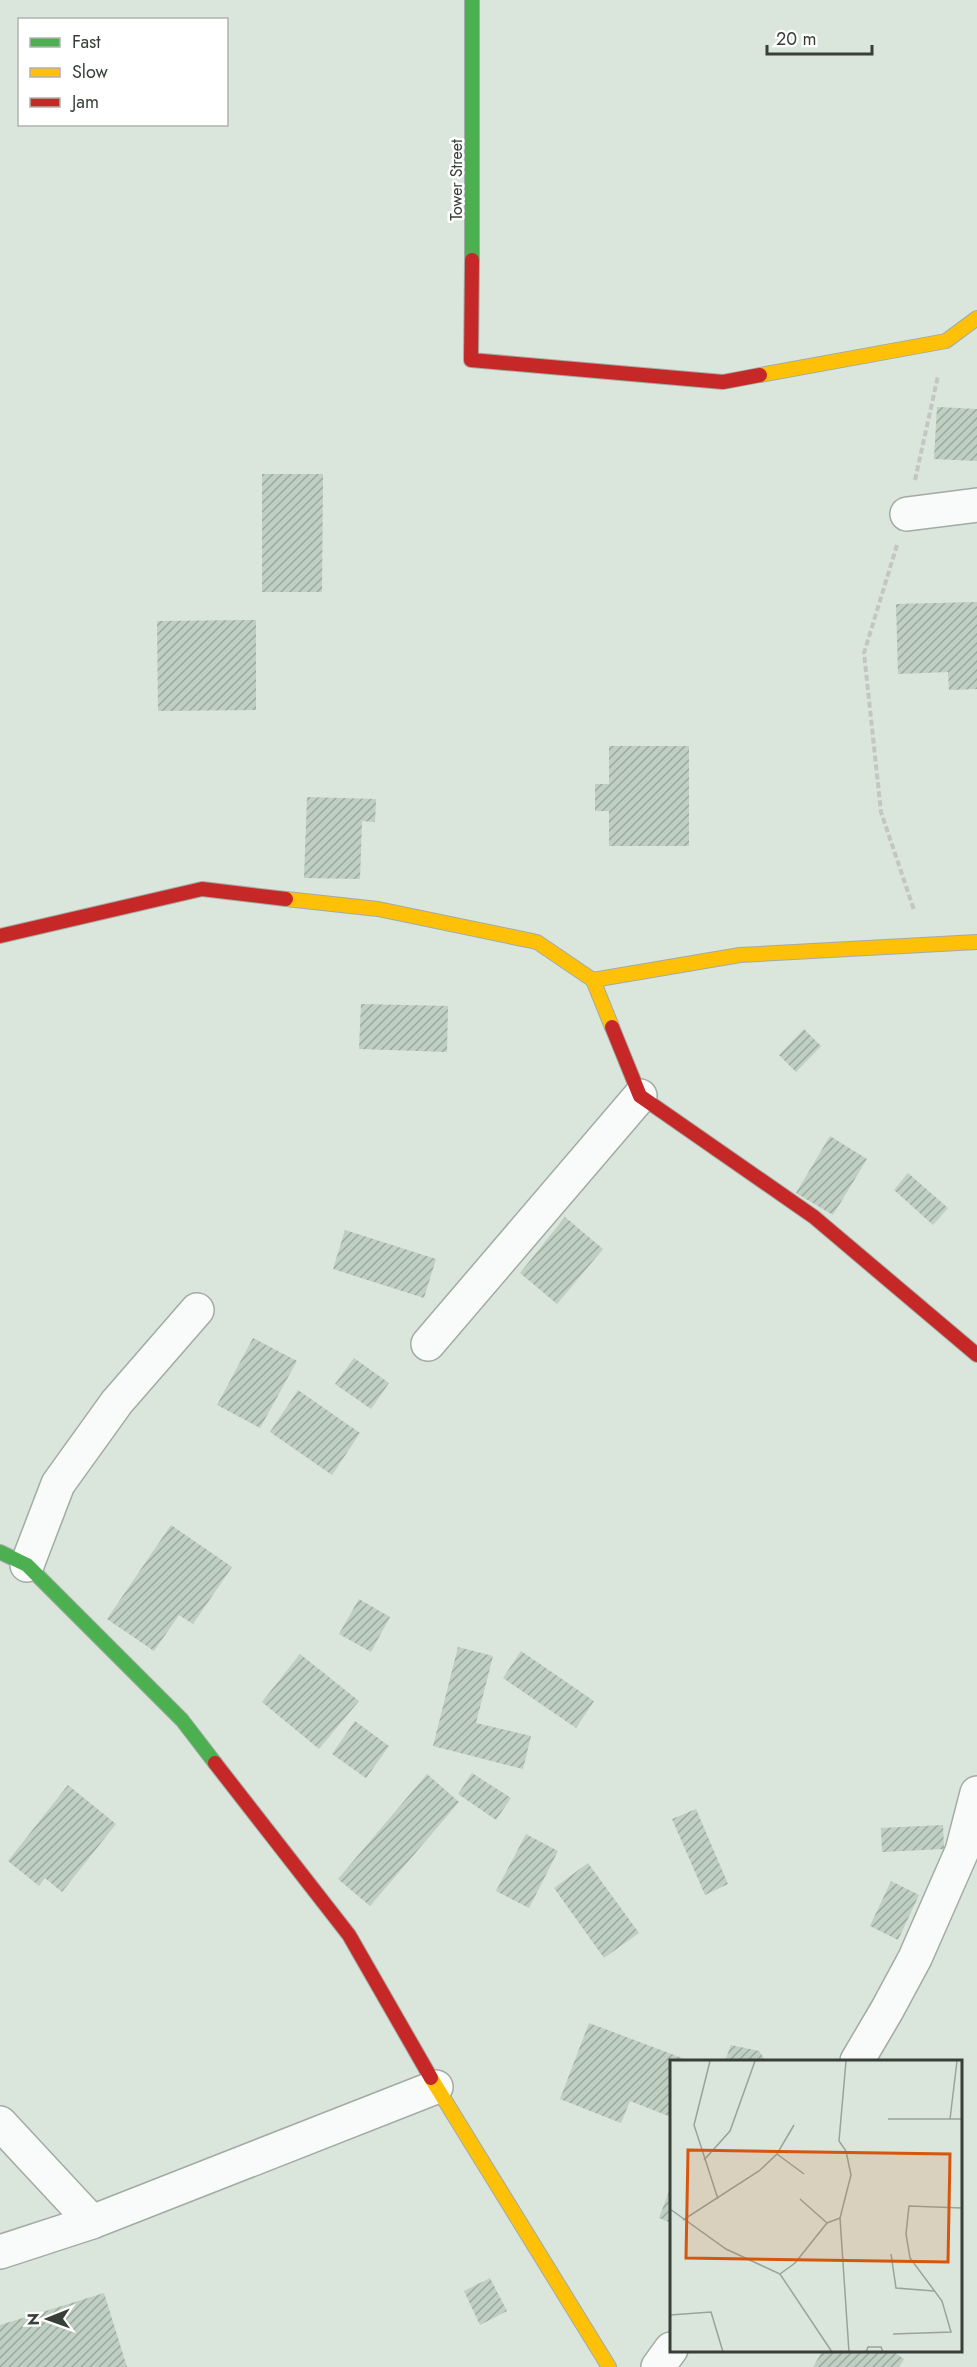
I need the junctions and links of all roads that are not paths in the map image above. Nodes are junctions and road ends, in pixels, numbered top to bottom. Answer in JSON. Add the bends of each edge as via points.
{"nodes":[{"id":1,"x":472,"y":0,"type":"edge"},
{"id":2,"x":977,"y":318,"type":"edge"},
{"id":3,"x":977,"y":505,"type":"edge"},
{"id":4,"x":907,"y":514,"type":"road end"},
{"id":5,"x":0,"y":936,"type":"edge"},
{"id":6,"x":977,"y":942,"type":"edge"},
{"id":7,"x":593,"y":980,"type":"junction"},
{"id":8,"x":640,"y":1096,"type":"junction"},
{"id":9,"x":197,"y":1310,"type":"dead end"},
{"id":10,"x":428,"y":1344,"type":"dead end"},
{"id":11,"x":977,"y":1355,"type":"edge"},
{"id":12,"x":14,"y":1558,"type":"edge"},
{"id":13,"x":977,"y":1793,"type":"edge"},
{"id":14,"x":858,"y":2060,"type":"edge"},
{"id":15,"x":436,"y":2088,"type":"junction"},
{"id":16,"x":0,"y":2123,"type":"edge"},
{"id":17,"x":92,"y":2222,"type":"junction"},
{"id":18,"x":0,"y":2252,"type":"edge"},
{"id":19,"x":670,"y":2350,"type":"edge"},
{"id":20,"x":609,"y":2367,"type":"edge"},
{"id":21,"x":658,"y":2367,"type":"edge"}],
"edges":[{"from":1,"to":2,"type":"street","name":"Tower Street","via":[[471,360],[723,382],[946,341]]},
{"from":3,"to":4,"type":"street"},
{"from":5,"to":7,"type":"street","via":[[202,889],[378,909],[537,942]]},
{"from":6,"to":7,"type":"street","via":[[740,955]]},
{"from":7,"to":8,"type":"street"},
{"from":8,"to":10,"type":"street"},
{"from":8,"to":11,"type":"street","via":[[814,1217]]},
{"from":9,"to":12,"type":"street","via":[[117,1402],[58,1484]]},
{"from":12,"to":15,"type":"street","via":[[182,1719],[349,1935]]},
{"from":13,"to":14,"type":"street","via":[[962,1851],[915,1958]]},
{"from":15,"to":17,"type":"street"},
{"from":15,"to":20,"type":"street"},
{"from":16,"to":17,"type":"street"},
{"from":17,"to":18,"type":"street"},
{"from":19,"to":21,"type":"street"}]}
